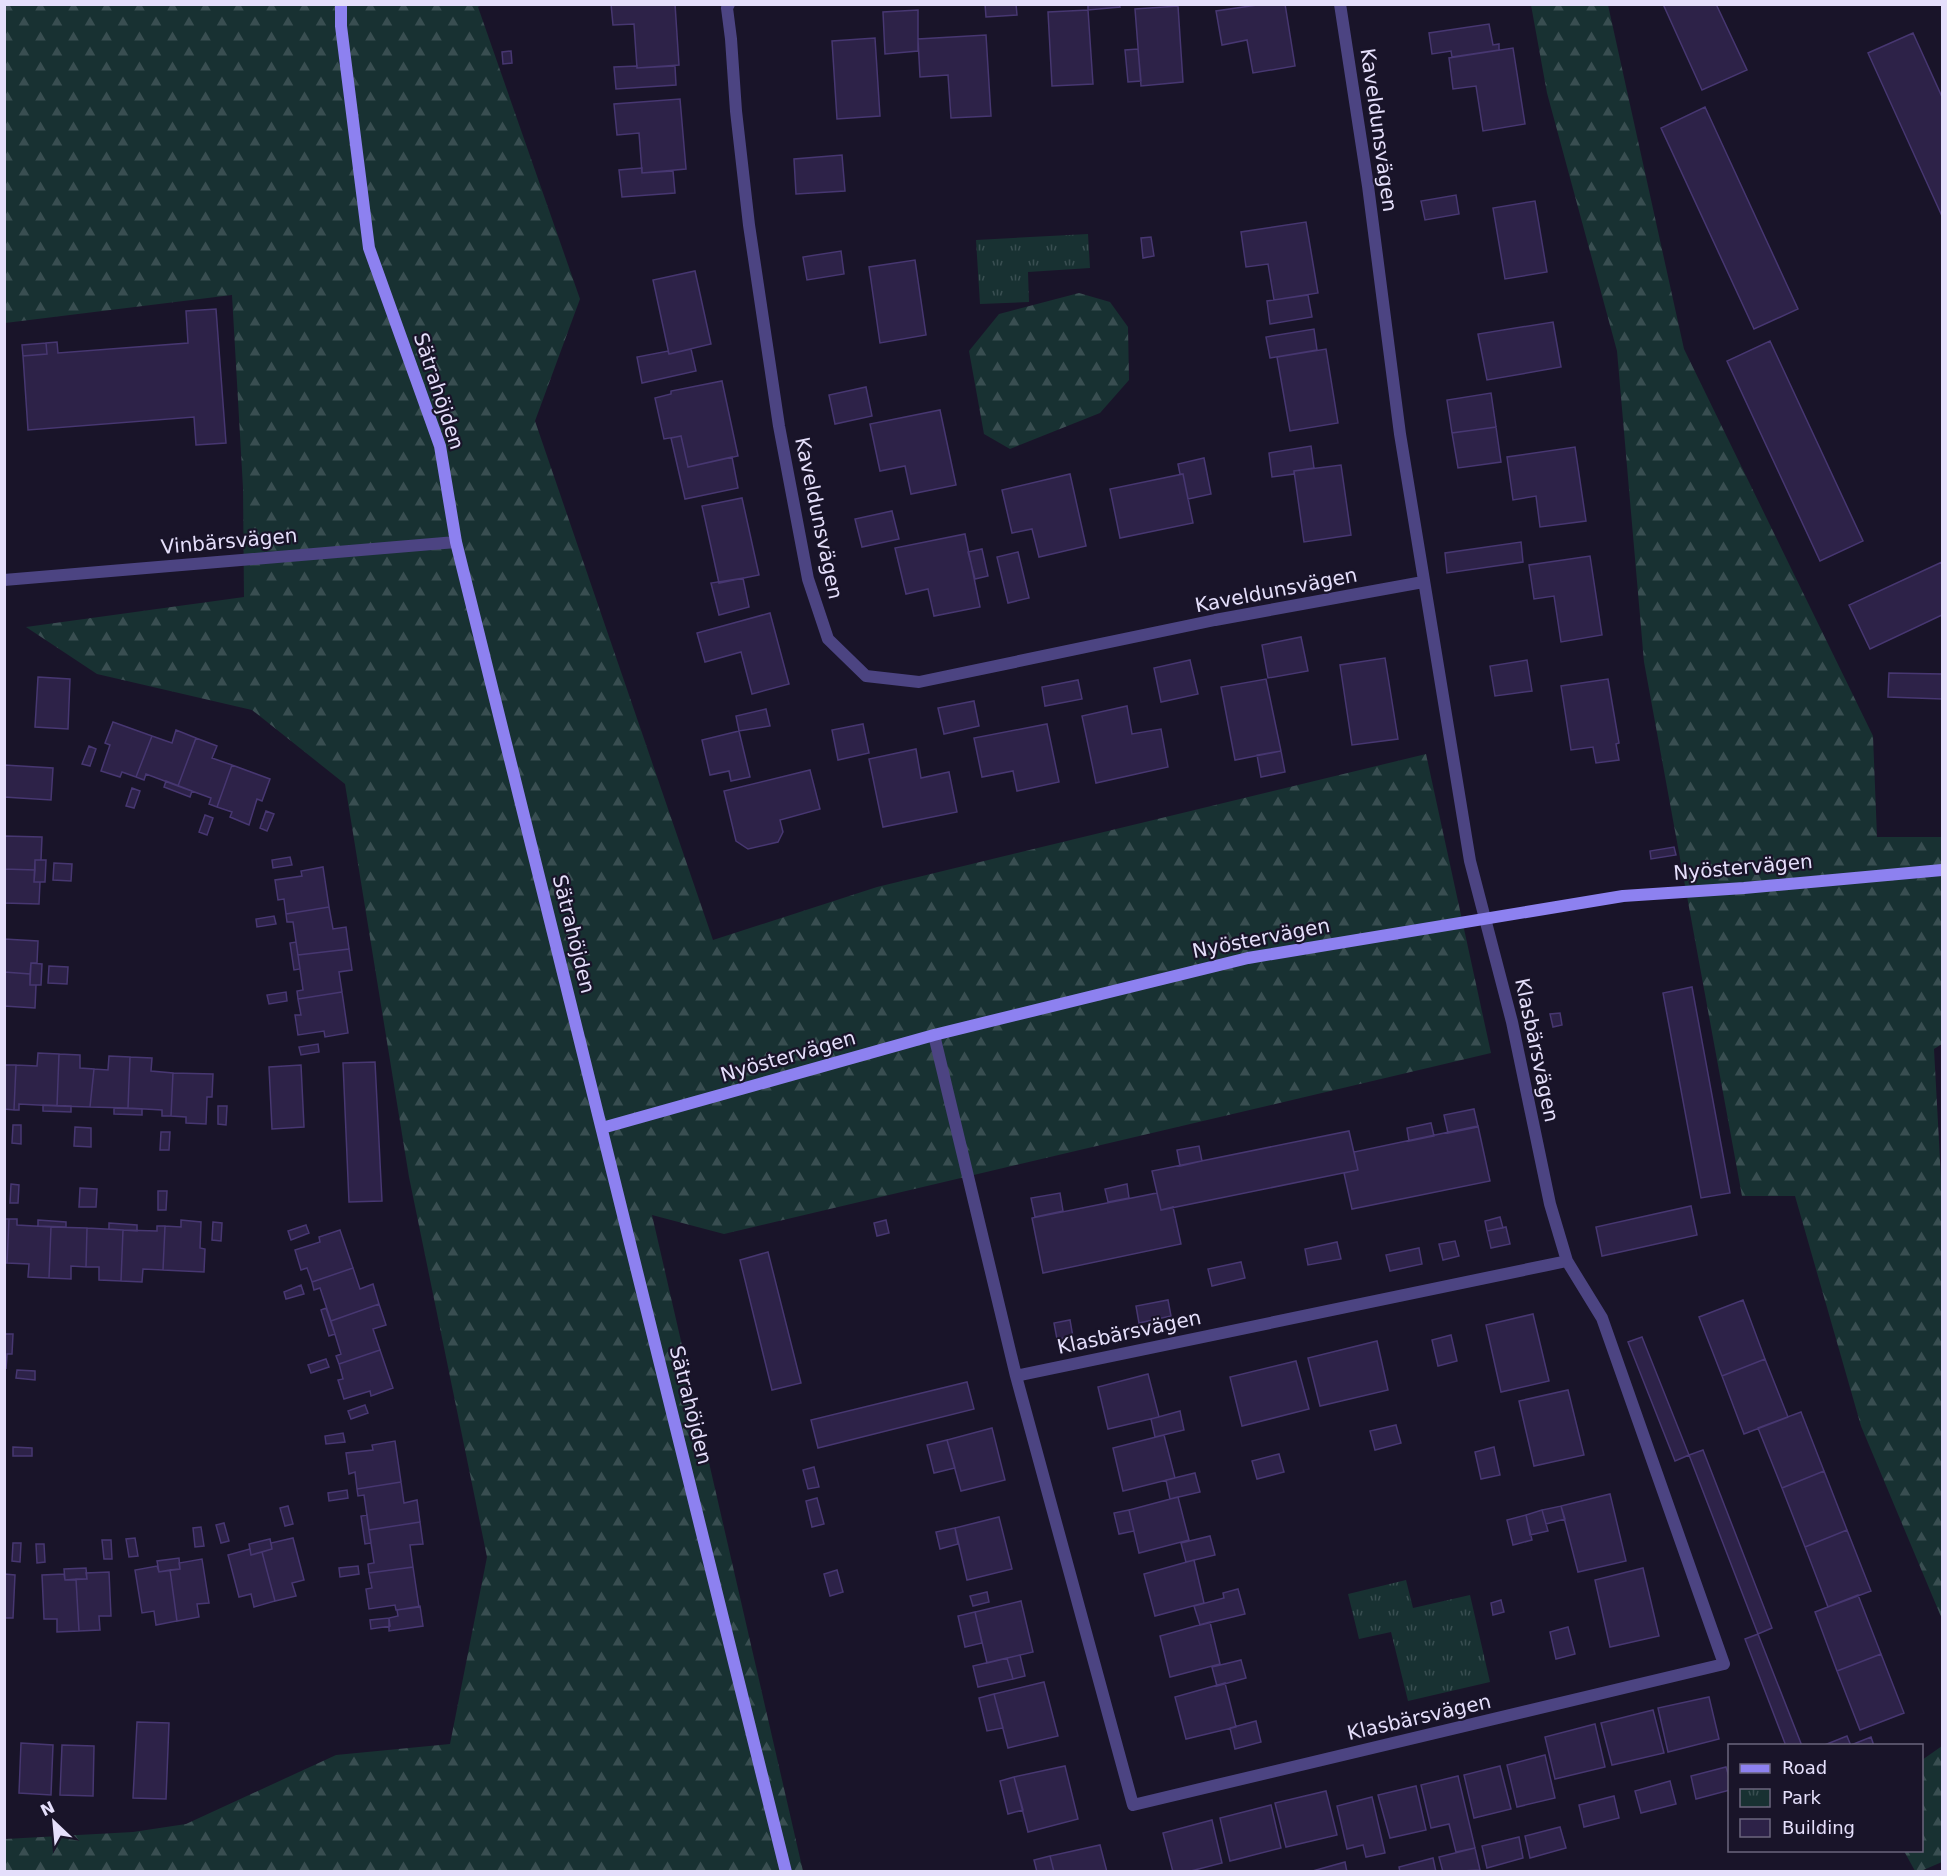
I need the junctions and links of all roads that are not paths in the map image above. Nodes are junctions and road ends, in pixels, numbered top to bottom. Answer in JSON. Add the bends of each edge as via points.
{"nodes":[{"id":1,"x":341,"y":4,"type":"edge"},
{"id":2,"x":729,"y":4,"type":"edge"},
{"id":3,"x":1340,"y":4,"type":"edge"},
{"id":4,"x":456,"y":542,"type":"junction"},
{"id":5,"x":4,"y":580,"type":"edge"},
{"id":6,"x":1423,"y":582,"type":"junction"},
{"id":7,"x":1942,"y":870,"type":"edge"},
{"id":8,"x":1486,"y":918,"type":"junction"},
{"id":9,"x":934,"y":1035,"type":"junction"},
{"id":10,"x":602,"y":1128,"type":"junction"},
{"id":11,"x":1567,"y":1261,"type":"junction"},
{"id":12,"x":1016,"y":1376,"type":"junction"},
{"id":13,"x":786,"y":1872,"type":"edge"}],
"edges":[{"from":1,"to":4,"type":"street","name":"Sätrahöjden","via":[[369,249],[440,446]]},
{"from":2,"to":6,"type":"street","name":"Kaveldunsvägen","via":[[736,111],[750,225],[778,426],[808,579],[828,639],[866,676],[919,682],[1215,620]]},
{"from":3,"to":6,"type":"street","name":"Kaveldunsvägen"},
{"from":4,"to":5,"type":"street","name":"Vinbärsvägen"},
{"from":4,"to":10,"type":"street","name":"Sätrahöjden"},
{"from":6,"to":8,"type":"street","name":"Kaveldunsvägen","via":[[1470,861]]},
{"from":7,"to":8,"type":"street","name":"Nyöstervägen","via":[[1623,896]]},
{"from":8,"to":9,"type":"street","name":"Nyöstervägen","via":[[1248,958]]},
{"from":8,"to":11,"type":"street","name":"Klasbärsvägen","via":[[1550,1204]]},
{"from":9,"to":10,"type":"street","name":"Nyöstervägen"},
{"from":9,"to":12,"type":"street","name":"Klasbärsvägen"},
{"from":10,"to":13,"type":"street","name":"Sätrahöjden"},
{"from":11,"to":12,"type":"street","name":"Klasbärsvägen"},
{"from":11,"to":12,"type":"street","name":"Klasbärsvägen","via":[[1602,1318],[1724,1664],[1133,1805]]}]}
